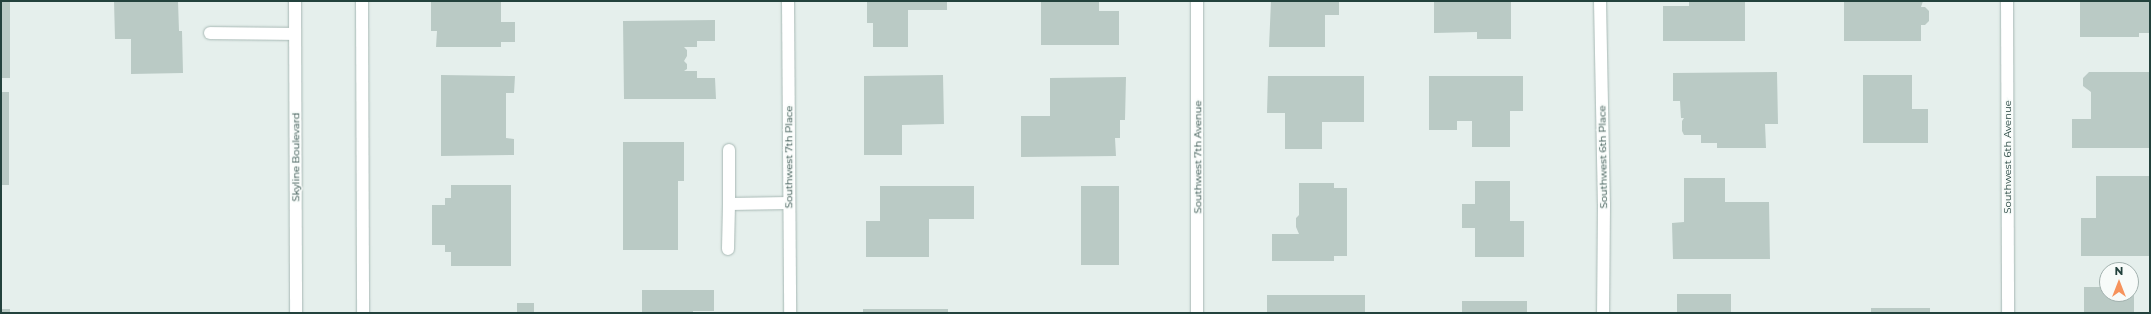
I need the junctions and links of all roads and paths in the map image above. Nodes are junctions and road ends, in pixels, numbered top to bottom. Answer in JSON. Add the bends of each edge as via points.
{"nodes":[{"id":1,"x":295,"y":1,"type":"edge"},
{"id":2,"x":362,"y":1,"type":"edge"},
{"id":3,"x":788,"y":1,"type":"edge"},
{"id":4,"x":1197,"y":1,"type":"edge"},
{"id":5,"x":1600,"y":1,"type":"edge"},
{"id":6,"x":2007,"y":1,"type":"edge"},
{"id":7,"x":210,"y":33,"type":"dead end"},
{"id":8,"x":295,"y":34,"type":"junction"},
{"id":9,"x":729,"y":150,"type":"dead end"},
{"id":10,"x":789,"y":203,"type":"junction"},
{"id":11,"x":729,"y":204,"type":"junction"},
{"id":12,"x":728,"y":249,"type":"dead end"},
{"id":13,"x":296,"y":313,"type":"edge"},
{"id":14,"x":363,"y":313,"type":"edge"},
{"id":15,"x":790,"y":313,"type":"edge"},
{"id":16,"x":1197,"y":313,"type":"edge"},
{"id":17,"x":1603,"y":313,"type":"edge"},
{"id":18,"x":2008,"y":313,"type":"edge"}],
"edges":[{"from":1,"to":8,"type":"street","name":"Skyline Boulevard"},
{"from":2,"to":14,"type":"street"},
{"from":3,"to":10,"type":"street","name":"Southwest 7th Place"},
{"from":4,"to":16,"type":"street","name":"Southwest 7th Avenue"},
{"from":5,"to":17,"type":"street","name":"Southwest 6th Place","via":[[1604,204]]},
{"from":6,"to":18,"type":"street","name":"Southwest 6th Avenue"},
{"from":7,"to":8,"type":"street"},
{"from":8,"to":13,"type":"street","name":"Skyline Boulevard"},
{"from":9,"to":11,"type":"street"},
{"from":10,"to":11,"type":"street"},
{"from":10,"to":15,"type":"street","name":"Southwest 7th Place"},
{"from":11,"to":12,"type":"street"}]}
